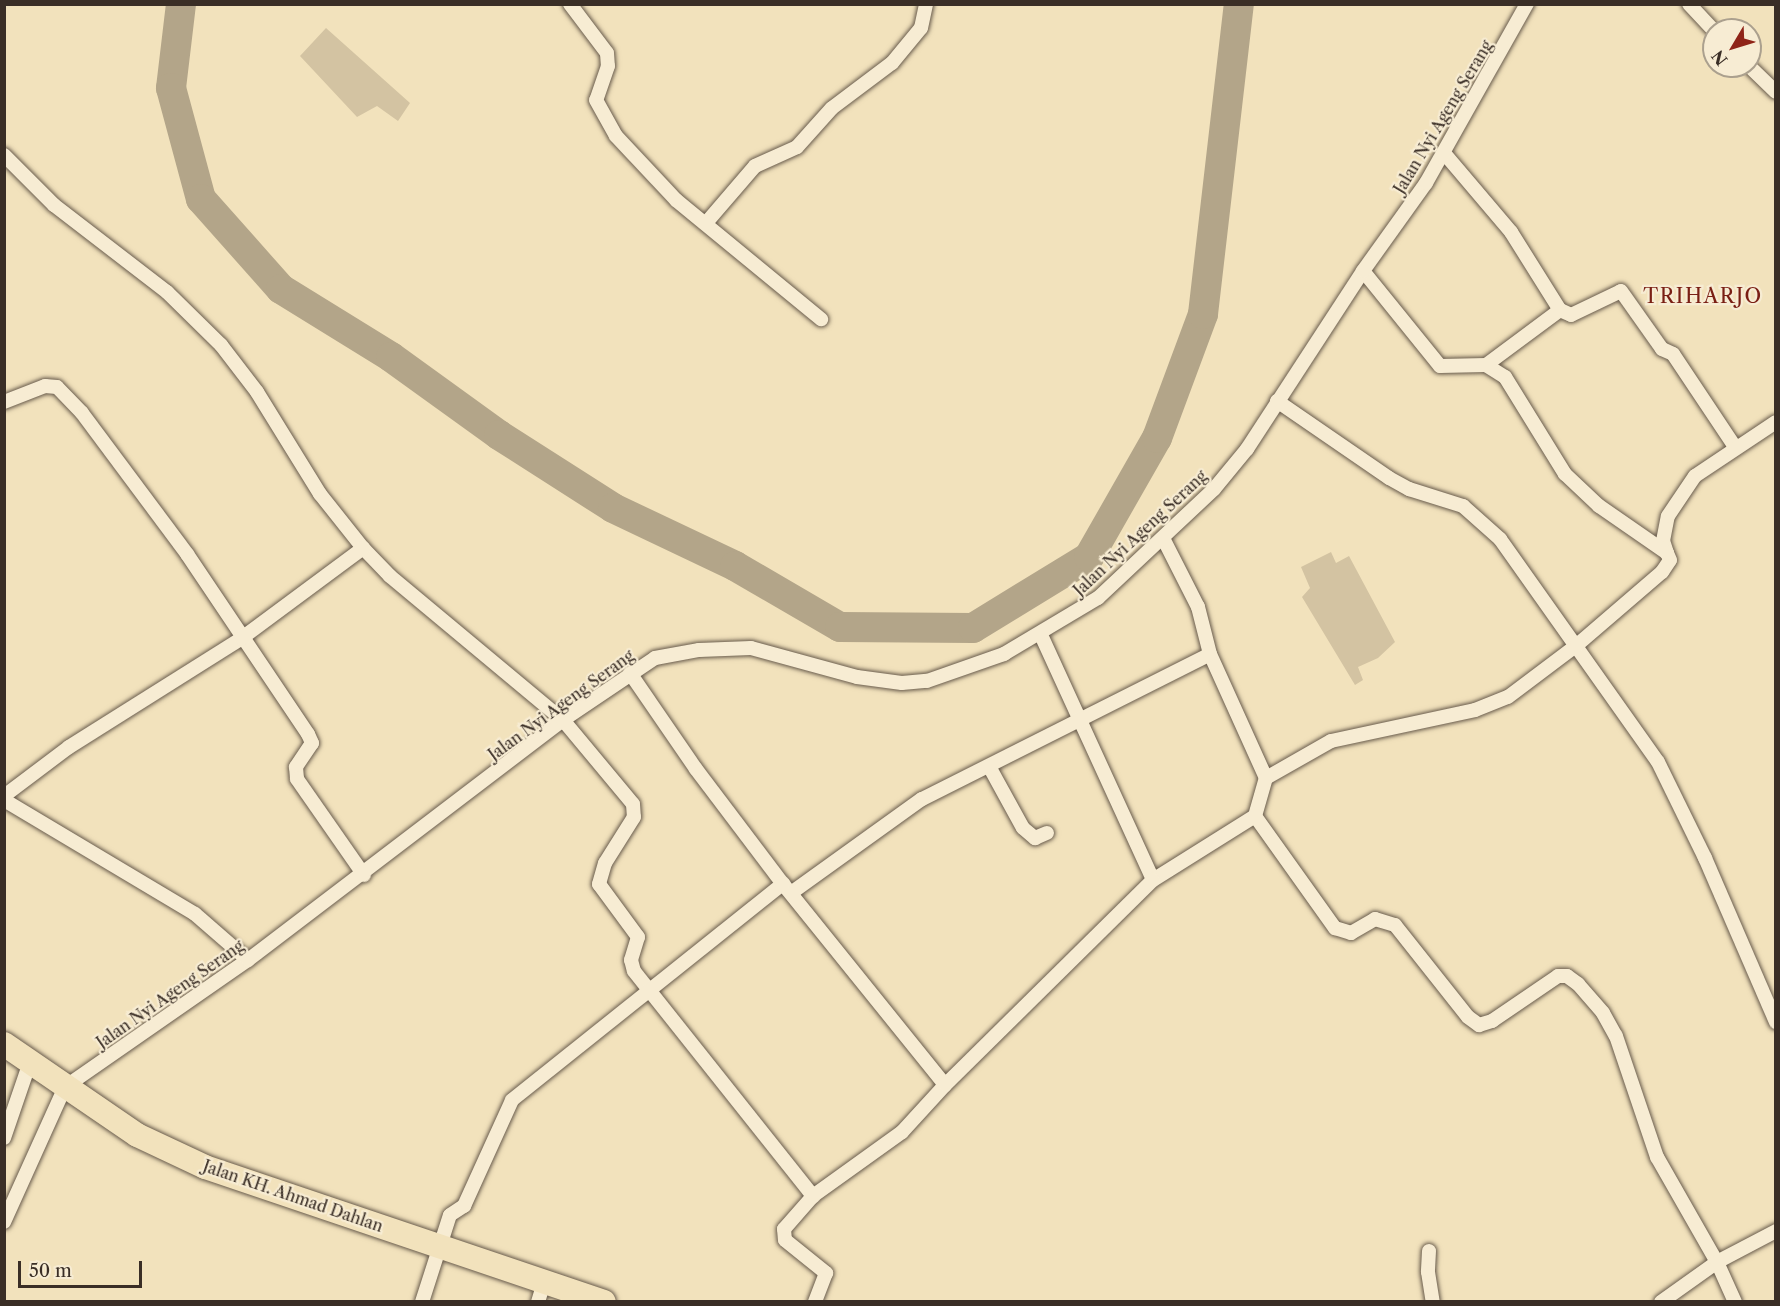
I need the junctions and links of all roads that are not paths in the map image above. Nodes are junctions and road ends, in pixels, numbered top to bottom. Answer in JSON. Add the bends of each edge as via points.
{"nodes":[{"id":1,"x":570,"y":4,"type":"edge"},
{"id":2,"x":926,"y":4,"type":"edge"},
{"id":3,"x":1527,"y":4,"type":"edge"},
{"id":4,"x":1689,"y":4,"type":"edge"},
{"id":5,"x":1702,"y":18,"type":"edge"},
{"id":6,"x":1761,"y":78,"type":"edge"},
{"id":7,"x":1776,"y":92,"type":"edge"},
{"id":8,"x":1444,"y":153,"type":"junction"},
{"id":9,"x":4,"y":155,"type":"edge"},
{"id":10,"x":706,"y":223,"type":"junction"},
{"id":11,"x":1363,"y":271,"type":"junction"},
{"id":12,"x":1560,"y":310,"type":"junction"},
{"id":13,"x":821,"y":319,"type":"dead end"},
{"id":14,"x":1486,"y":365,"type":"junction"},
{"id":15,"x":1277,"y":401,"type":"junction"},
{"id":16,"x":4,"y":402,"type":"edge"},
{"id":17,"x":1776,"y":422,"type":"edge"},
{"id":18,"x":1735,"y":447,"type":"junction"},
{"id":19,"x":1163,"y":538,"type":"junction"},
{"id":20,"x":363,"y":548,"type":"junction"},
{"id":21,"x":1667,"y":553,"type":"junction"},
{"id":22,"x":1041,"y":635,"type":"junction"},
{"id":23,"x":242,"y":638,"type":"junction"},
{"id":24,"x":1577,"y":645,"type":"junction"},
{"id":25,"x":1210,"y":654,"type":"junction"},
{"id":26,"x":630,"y":673,"type":"junction"},
{"id":27,"x":563,"y":720,"type":"junction"},
{"id":28,"x":1079,"y":723,"type":"junction"},
{"id":29,"x":990,"y":768,"type":"junction"},
{"id":30,"x":1266,"y":778,"type":"junction"},
{"id":31,"x":4,"y":798,"type":"edge"},
{"id":32,"x":1255,"y":816,"type":"junction"},
{"id":33,"x":1047,"y":833,"type":"dead end"},
{"id":34,"x":364,"y":875,"type":"junction"},
{"id":35,"x":1153,"y":880,"type":"junction"},
{"id":36,"x":787,"y":889,"type":"junction"},
{"id":37,"x":248,"y":960,"type":"junction"},
{"id":38,"x":649,"y":993,"type":"junction"},
{"id":39,"x":1776,"y":1022,"type":"edge"},
{"id":40,"x":4,"y":1044,"type":"edge"},
{"id":41,"x":30,"y":1062,"type":"junction"},
{"id":42,"x":945,"y":1085,"type":"junction"},
{"id":43,"x":65,"y":1087,"type":"junction"},
{"id":44,"x":4,"y":1138,"type":"edge"},
{"id":45,"x":813,"y":1196,"type":"junction"},
{"id":46,"x":4,"y":1222,"type":"edge"},
{"id":47,"x":1776,"y":1231,"type":"edge"},
{"id":48,"x":437,"y":1245,"type":"junction"},
{"id":49,"x":1429,"y":1251,"type":"dead end"},
{"id":50,"x":1717,"y":1262,"type":"junction"},
{"id":51,"x":541,"y":1292,"type":"edge"},
{"id":52,"x":422,"y":1302,"type":"edge"},
{"id":53,"x":604,"y":1302,"type":"edge"},
{"id":54,"x":816,"y":1302,"type":"edge"},
{"id":55,"x":1433,"y":1302,"type":"edge"},
{"id":56,"x":1661,"y":1302,"type":"edge"},
{"id":57,"x":1735,"y":1302,"type":"edge"}],
"edges":[{"from":1,"to":10,"type":"street","via":[[607,53],[608,66],[596,93],[599,109],[616,136],[668,192]]},
{"from":2,"to":10,"type":"street","via":[[921,28],[892,63],[832,108],[797,147],[754,166]]},
{"from":3,"to":8,"type":"street","name":"Jalan Nyi Ageng Serang"},
{"from":4,"to":5,"type":"street"},
{"from":6,"to":7,"type":"street"},
{"from":8,"to":11,"type":"street","name":"Jalan Nyi Ageng Serang"},
{"from":8,"to":12,"type":"street","via":[[1511,232]]},
{"from":9,"to":20,"type":"street","via":[[54,205],[167,292],[221,345],[257,392],[320,494]]},
{"from":10,"to":13,"type":"street"},
{"from":11,"to":14,"type":"street","via":[[1440,366]]},
{"from":11,"to":15,"type":"street","name":"Jalan Nyi Ageng Serang"},
{"from":12,"to":14,"type":"street"},
{"from":12,"to":18,"type":"street","via":[[1571,315],[1621,291],[1662,349],[1673,354]]},
{"from":14,"to":21,"type":"street","via":[[1505,377],[1565,474],[1599,506]]},
{"from":15,"to":19,"type":"street","name":"Jalan Nyi Ageng Serang","via":[[1247,449],[1214,489]]},
{"from":15,"to":24,"type":"street","via":[[1389,478],[1409,489],[1463,506],[1481,519]]},
{"from":16,"to":23,"type":"street","via":[[45,386],[57,387],[67,394],[187,554]]},
{"from":17,"to":18,"type":"street"},
{"from":18,"to":21,"type":"street","via":[[1695,476],[1681,492],[1664,529]]},
{"from":19,"to":22,"type":"street","name":"Jalan Nyi Ageng Serang","via":[[1098,598]]},
{"from":19,"to":25,"type":"street","via":[[1198,608]]},
{"from":20,"to":23,"type":"street"},
{"from":20,"to":27,"type":"street","via":[[390,576]]},
{"from":21,"to":24,"type":"street","via":[[1670,560],[1662,572]]},
{"from":22,"to":26,"type":"street","name":"Jalan Nyi Ageng Serang","via":[[1004,654],[927,681],[902,683],[857,677],[771,652],[741,648],[670,654]]},
{"from":22,"to":28,"type":"street"},
{"from":23,"to":31,"type":"street","via":[[69,747]]},
{"from":23,"to":34,"type":"street","via":[[312,743],[296,767],[297,779]]},
{"from":24,"to":30,"type":"street","via":[[1508,697],[1475,710],[1331,741]]},
{"from":24,"to":39,"type":"street","via":[[1658,762],[1705,858]]},
{"from":25,"to":28,"type":"street"},
{"from":25,"to":30,"type":"street"},
{"from":26,"to":27,"type":"street","name":"Jalan Nyi Ageng Serang"},
{"from":26,"to":36,"type":"street","via":[[696,769]]},
{"from":27,"to":34,"type":"street","name":"Jalan Nyi Ageng Serang"},
{"from":27,"to":38,"type":"street","via":[[633,804],[634,818],[604,863],[599,884],[638,937],[632,965]]},
{"from":28,"to":29,"type":"street"},
{"from":28,"to":35,"type":"street"},
{"from":29,"to":33,"type":"street","via":[[1023,828],[1035,838]]},
{"from":29,"to":36,"type":"street","via":[[922,799]]},
{"from":30,"to":32,"type":"street"},
{"from":31,"to":37,"type":"street","via":[[195,914]]},
{"from":32,"to":35,"type":"street"},
{"from":32,"to":50,"type":"street","via":[[1335,928],[1351,933],[1375,919],[1395,925],[1468,1017],[1479,1025],[1492,1021],[1558,976],[1567,976],[1578,984],[1603,1013],[1616,1036],[1657,1157]]},
{"from":34,"to":37,"type":"street","name":"Jalan Nyi Ageng Serang"},
{"from":35,"to":42,"type":"street"},
{"from":36,"to":38,"type":"street"},
{"from":36,"to":42,"type":"street"},
{"from":37,"to":43,"type":"street","name":"Jalan Nyi Ageng Serang"},
{"from":38,"to":45,"type":"street"},
{"from":38,"to":48,"type":"street","via":[[512,1100],[464,1206],[450,1215]]},
{"from":40,"to":41,"type":"highway","name":"Jalan KH. Ahmad Dahlan"},
{"from":41,"to":43,"type":"highway","name":"Jalan KH. Ahmad Dahlan"},
{"from":41,"to":44,"type":"street"},
{"from":42,"to":45,"type":"street","via":[[902,1131]]},
{"from":43,"to":46,"type":"street"},
{"from":43,"to":48,"type":"highway","name":"Jalan KH. Ahmad Dahlan","via":[[137,1135],[205,1167]]},
{"from":45,"to":54,"type":"street","via":[[783,1234],[826,1273]]},
{"from":47,"to":50,"type":"street"},
{"from":48,"to":51,"type":"highway","name":"Jalan KH. Ahmad Dahlan"},
{"from":48,"to":52,"type":"street"},
{"from":49,"to":55,"type":"street"},
{"from":50,"to":56,"type":"street"},
{"from":50,"to":57,"type":"street"},
{"from":51,"to":53,"type":"highway","name":"Jalan KH. Ahmad Dahlan"}]}
